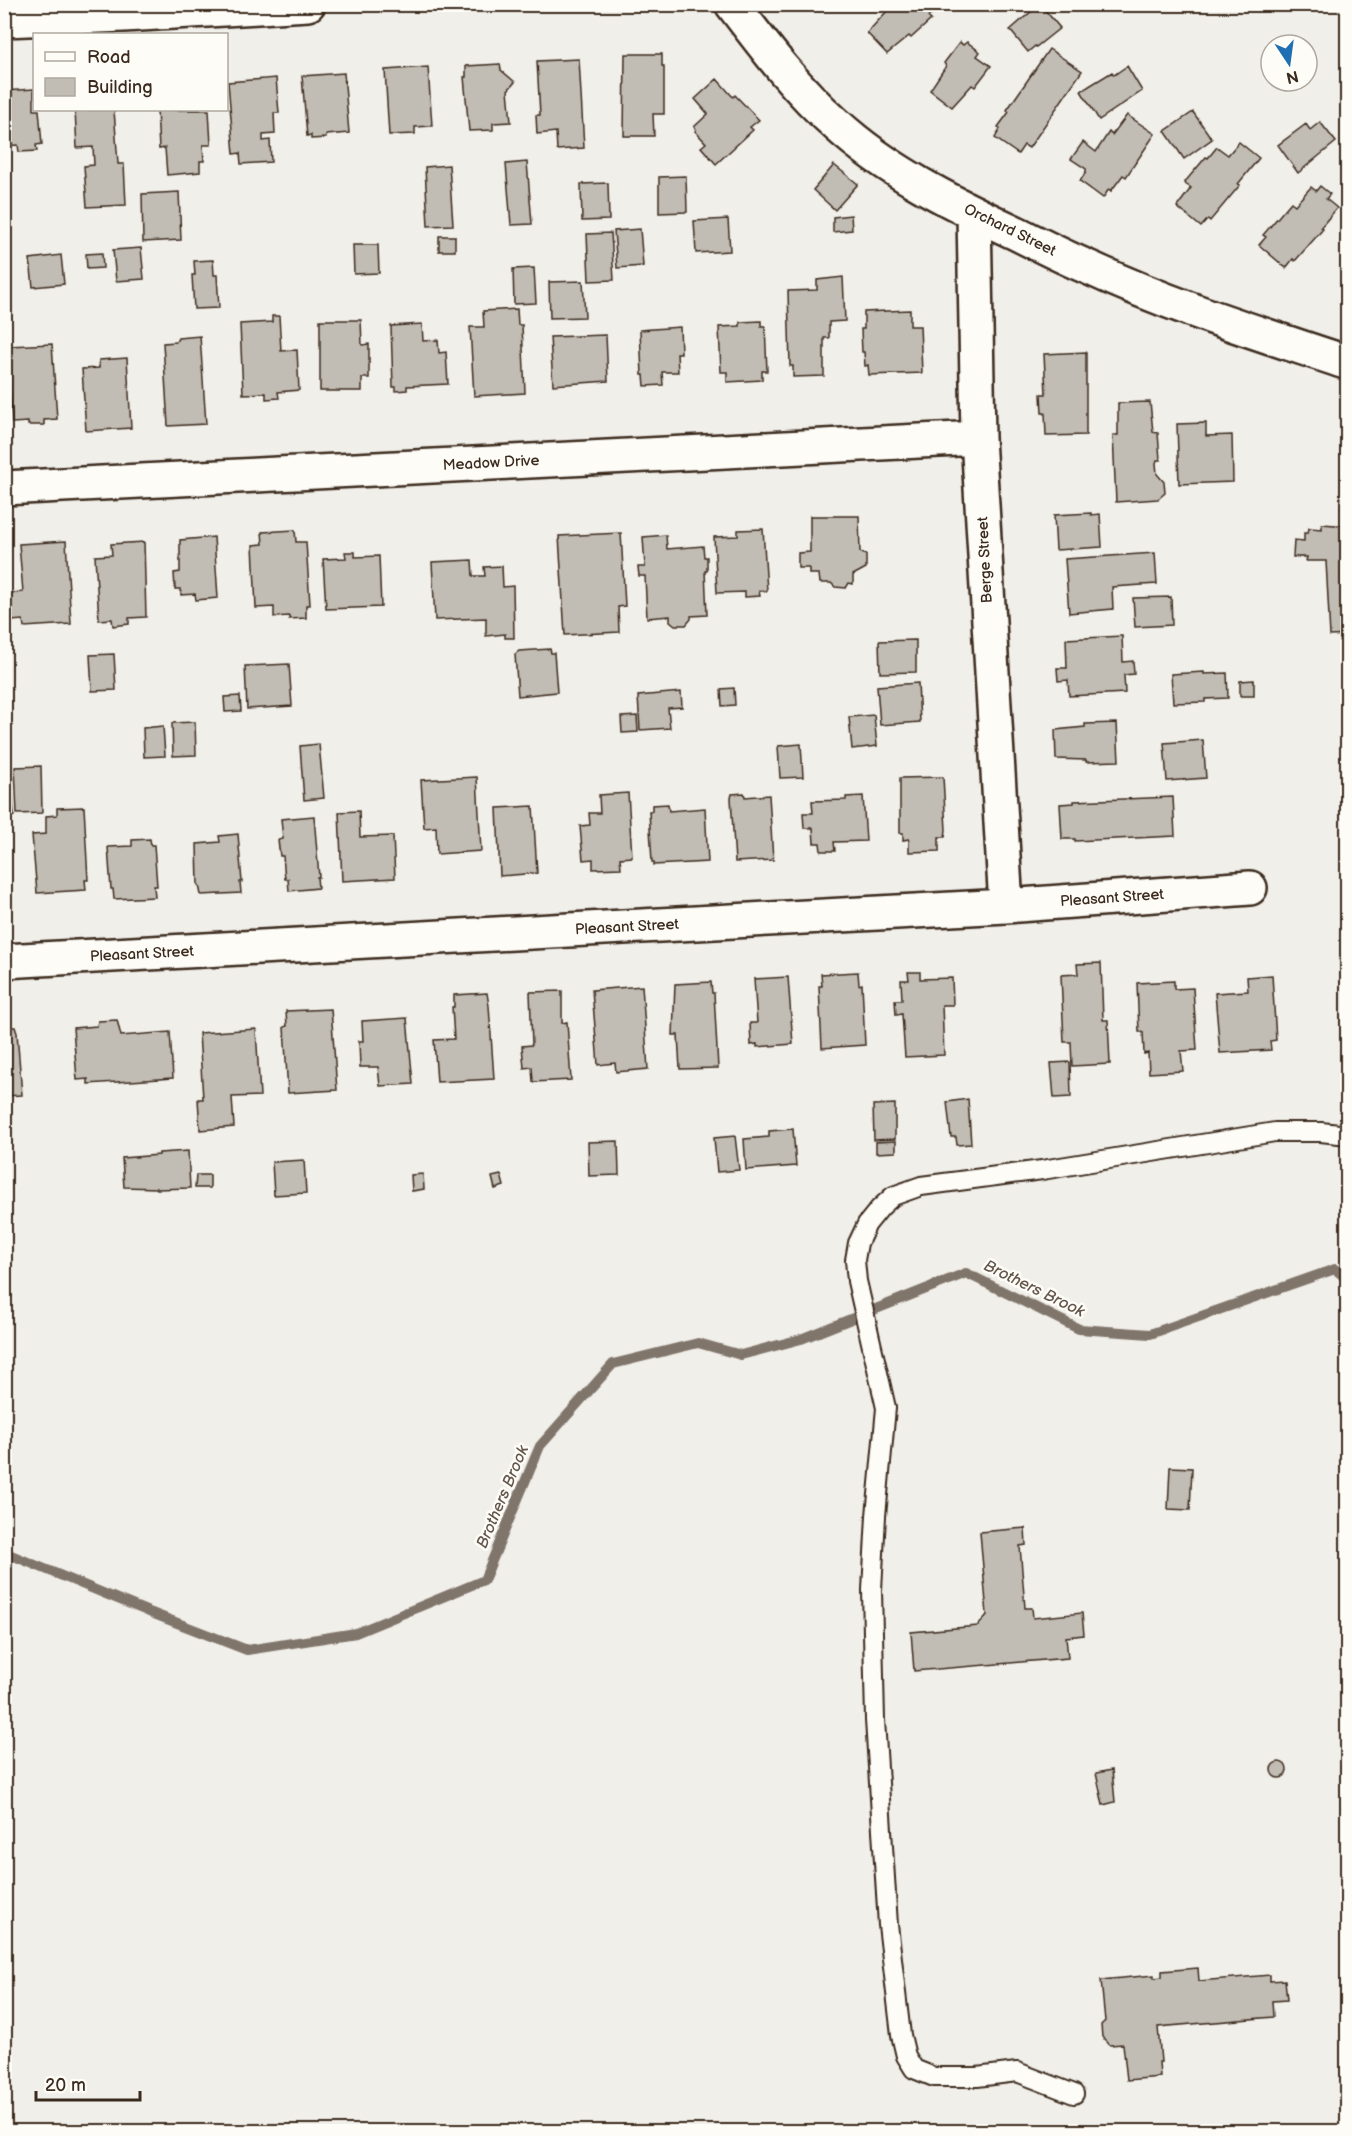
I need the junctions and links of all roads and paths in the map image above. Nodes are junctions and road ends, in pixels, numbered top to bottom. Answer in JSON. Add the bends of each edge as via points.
{"nodes":[{"id":1,"x":308,"y":4,"type":"edge"},
{"id":2,"x":732,"y":4,"type":"edge"},
{"id":3,"x":4,"y":20,"type":"edge"},
{"id":4,"x":974,"y":213,"type":"junction"},
{"id":5,"x":1347,"y":363,"type":"edge"},
{"id":6,"x":978,"y":438,"type":"junction"},
{"id":7,"x":4,"y":488,"type":"edge"},
{"id":8,"x":1250,"y":888,"type":"dead end"},
{"id":9,"x":1006,"y":906,"type":"junction"},
{"id":10,"x":4,"y":961,"type":"edge"},
{"id":11,"x":1347,"y":1135,"type":"edge"},
{"id":12,"x":1074,"y":2094,"type":"dead end"}],
"edges":[{"from":1,"to":3,"type":"street"},
{"from":2,"to":4,"type":"street","name":"Orchard Street","via":[[795,83],[836,125],[905,175]]},
{"from":4,"to":5,"type":"street","name":"Orchard Street","via":[[1125,283]]},
{"from":4,"to":6,"type":"street","name":"Berge Street"},
{"from":6,"to":7,"type":"street","name":"Meadow Drive"},
{"from":6,"to":9,"type":"street","name":"Berge Street"},
{"from":8,"to":9,"type":"street","name":"Pleasant Street"},
{"from":9,"to":10,"type":"street","name":"Pleasant Street"},
{"from":11,"to":12,"type":"lane","via":[[1275,1132],[921,1186],[893,1196],[867,1224],[858,1243],[857,1281],[886,1408],[872,1590],[876,1720],[888,1926],[906,2056],[914,2069],[934,2077],[1017,2072]]}]}
